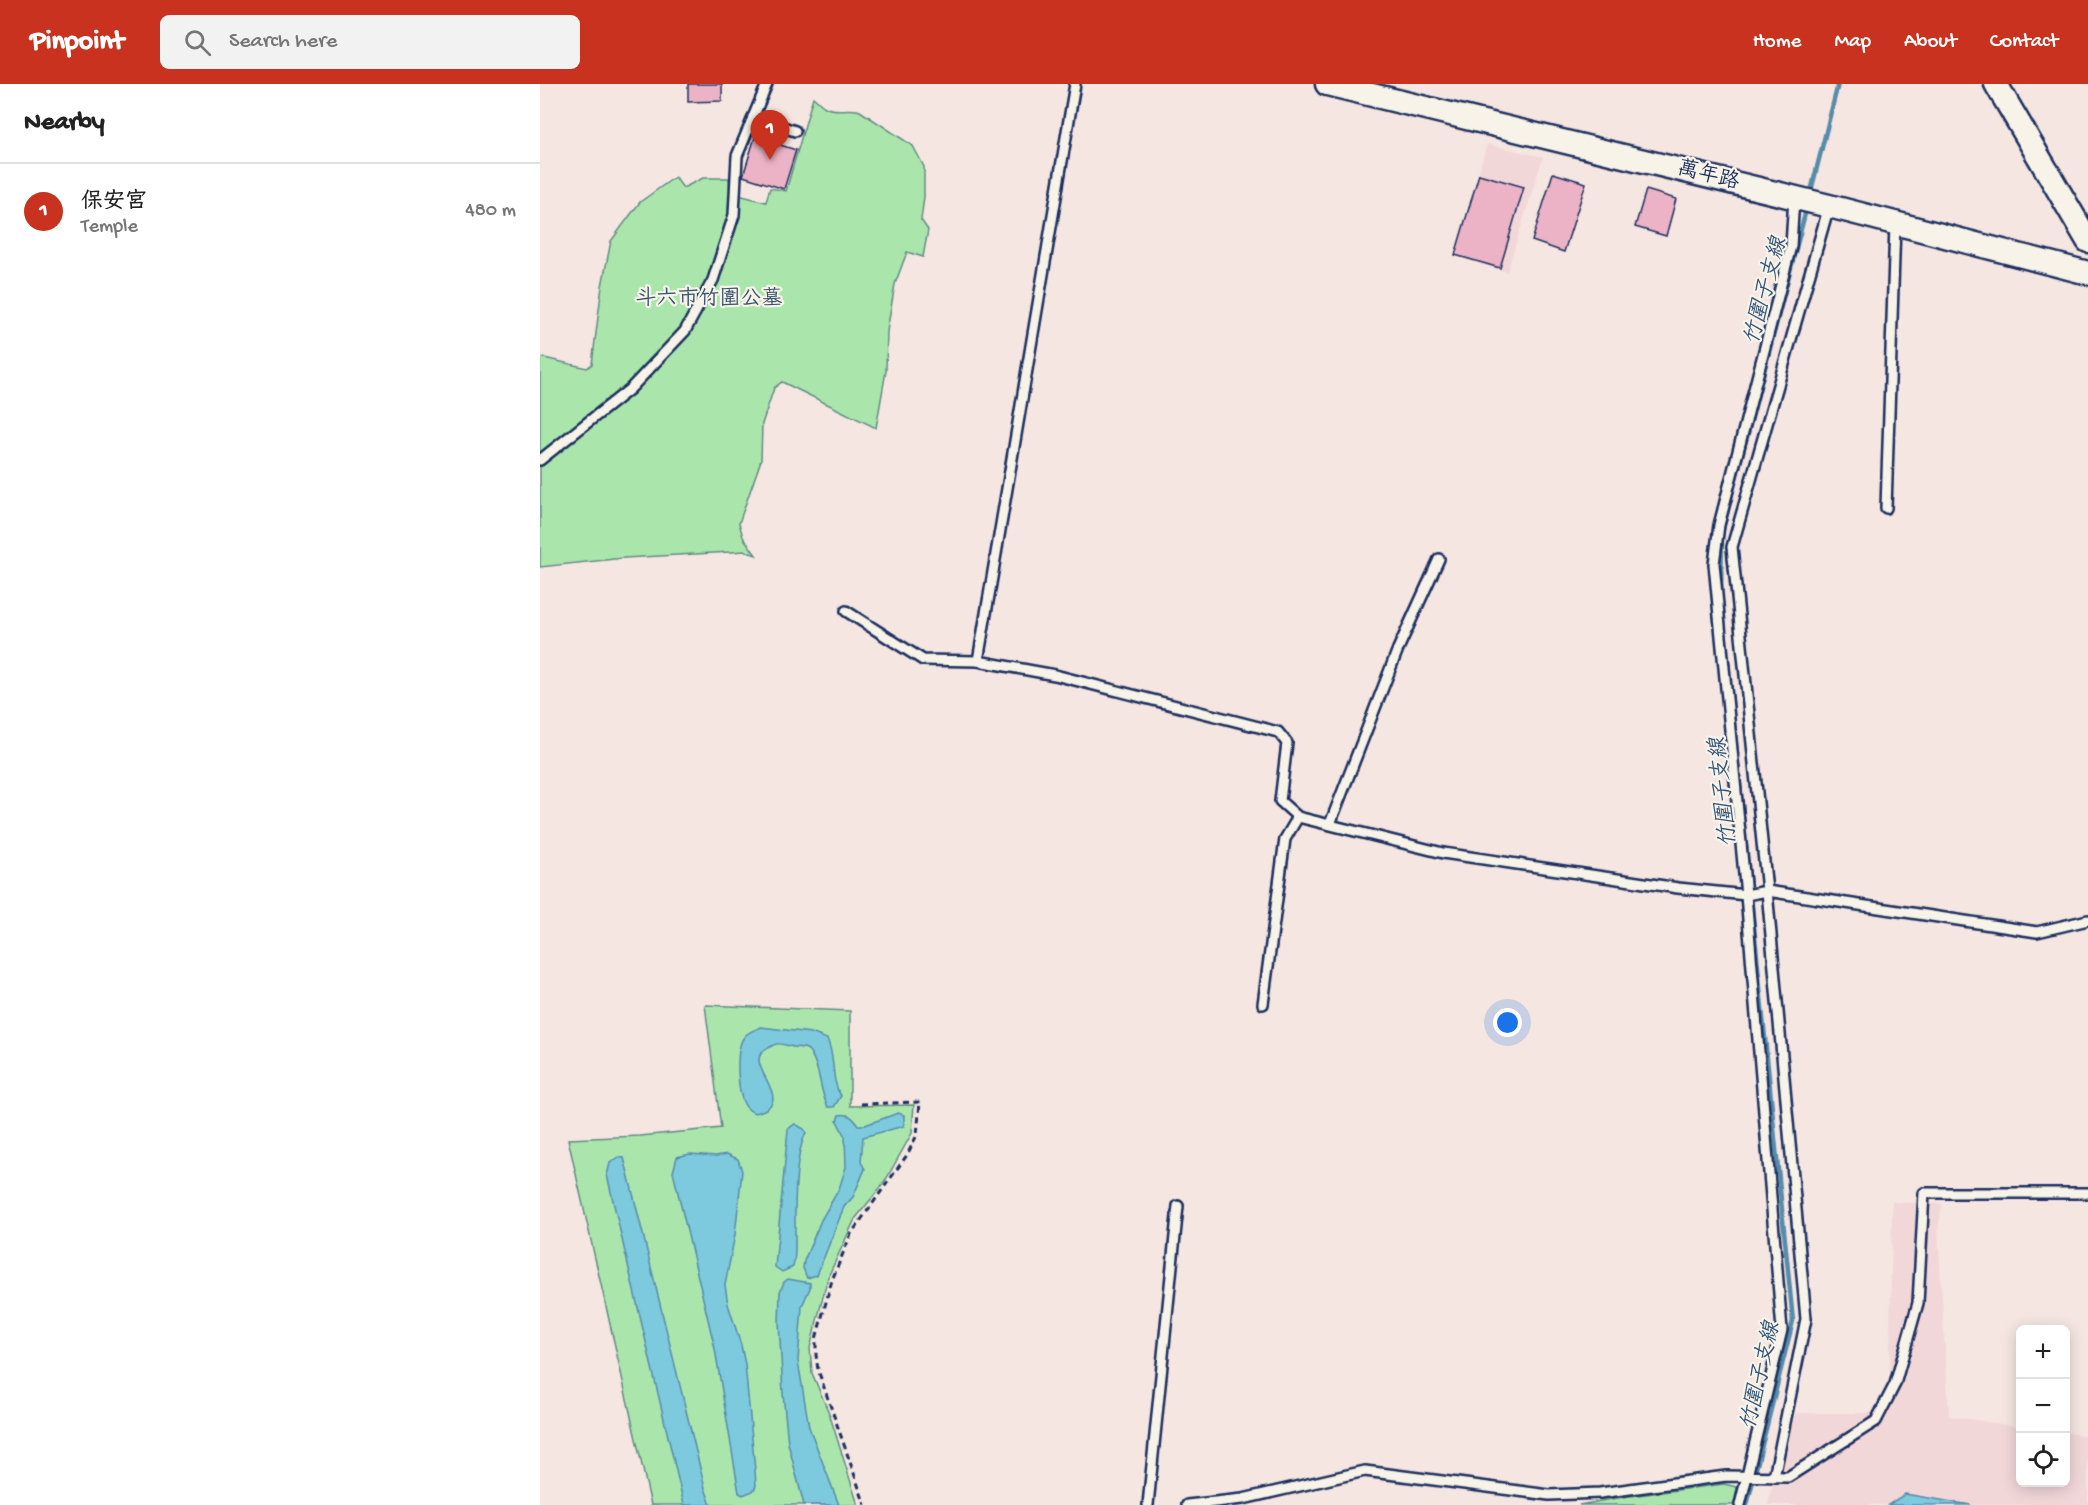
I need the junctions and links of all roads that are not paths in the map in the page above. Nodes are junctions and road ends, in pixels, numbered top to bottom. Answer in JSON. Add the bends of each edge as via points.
{"nodes":[{"id":1,"x":767,"y":84,"type":"edge"},
{"id":2,"x":1075,"y":84,"type":"edge"},
{"id":3,"x":1327,"y":84,"type":"edge"},
{"id":4,"x":1996,"y":84,"type":"edge"},
{"id":5,"x":753,"y":117,"type":"junction"},
{"id":6,"x":795,"y":130,"type":"dead end"},
{"id":7,"x":1794,"y":197,"type":"junction"},
{"id":8,"x":1829,"y":206,"type":"junction"},
{"id":9,"x":1895,"y":224,"type":"junction"},
{"id":10,"x":2088,"y":241,"type":"edge"},
{"id":11,"x":2088,"y":273,"type":"edge"},
{"id":12,"x":540,"y":460,"type":"edge"},
{"id":13,"x":1886,"y":508,"type":"dead end"},
{"id":14,"x":1439,"y":559,"type":"dead end"},
{"id":15,"x":846,"y":611,"type":"dead end"},
{"id":16,"x":978,"y":662,"type":"junction"},
{"id":17,"x":1298,"y":817,"type":"junction"},
{"id":18,"x":1330,"y":824,"type":"junction"},
{"id":19,"x":1767,"y":891,"type":"junction"},
{"id":20,"x":1746,"y":894,"type":"junction"},
{"id":21,"x":2088,"y":920,"type":"edge"},
{"id":22,"x":1263,"y":1004,"type":"dead end"},
{"id":23,"x":2088,"y":1193,"type":"edge"},
{"id":24,"x":1178,"y":1206,"type":"dead end"},
{"id":25,"x":1746,"y":1477,"type":"junction"},
{"id":26,"x":1774,"y":1477,"type":"junction"},
{"id":27,"x":1148,"y":1505,"type":"edge"},
{"id":28,"x":1186,"y":1505,"type":"edge"},
{"id":29,"x":1740,"y":1505,"type":"edge"}],
"edges":[{"from":1,"to":5,"type":"lane"},
{"from":2,"to":16,"type":"lane"},
{"from":3,"to":7,"type":"street","name":"萬年路"},
{"from":4,"to":10,"type":"street"},
{"from":5,"to":6,"type":"lane"},
{"from":5,"to":12,"type":"lane","via":[[737,156],[734,215],[713,280],[685,331],[630,389]]},
{"from":7,"to":8,"type":"street","name":"萬年路"},
{"from":7,"to":20,"type":"lane","via":[[1791,246],[1719,525],[1714,564]]},
{"from":8,"to":9,"type":"street","name":"萬年路"},
{"from":8,"to":19,"type":"lane","via":[[1732,548]]},
{"from":9,"to":11,"type":"street","name":"萬年路"},
{"from":9,"to":13,"type":"lane"},
{"from":14,"to":18,"type":"lane","via":[[1398,649]]},
{"from":15,"to":16,"type":"lane","via":[[923,660]]},
{"from":16,"to":17,"type":"lane","via":[[1055,675],[1278,732],[1287,743],[1280,801]]},
{"from":17,"to":18,"type":"lane"},
{"from":17,"to":22,"type":"lane","via":[[1285,839]]},
{"from":18,"to":20,"type":"lane","via":[[1443,853],[1678,888]]},
{"from":19,"to":20,"type":"lane"},
{"from":19,"to":21,"type":"lane","via":[[2037,932]]},
{"from":19,"to":26,"type":"lane","via":[[1806,1319]]},
{"from":20,"to":25,"type":"lane","via":[[1782,1330]]},
{"from":23,"to":26,"type":"lane","via":[[1924,1193],[1918,1303],[1895,1384],[1876,1421],[1788,1477]]},
{"from":24,"to":27,"type":"lane"},
{"from":25,"to":26,"type":"lane"},
{"from":25,"to":28,"type":"lane","via":[[1549,1495],[1365,1472],[1244,1499]]},
{"from":25,"to":29,"type":"lane"}]}
